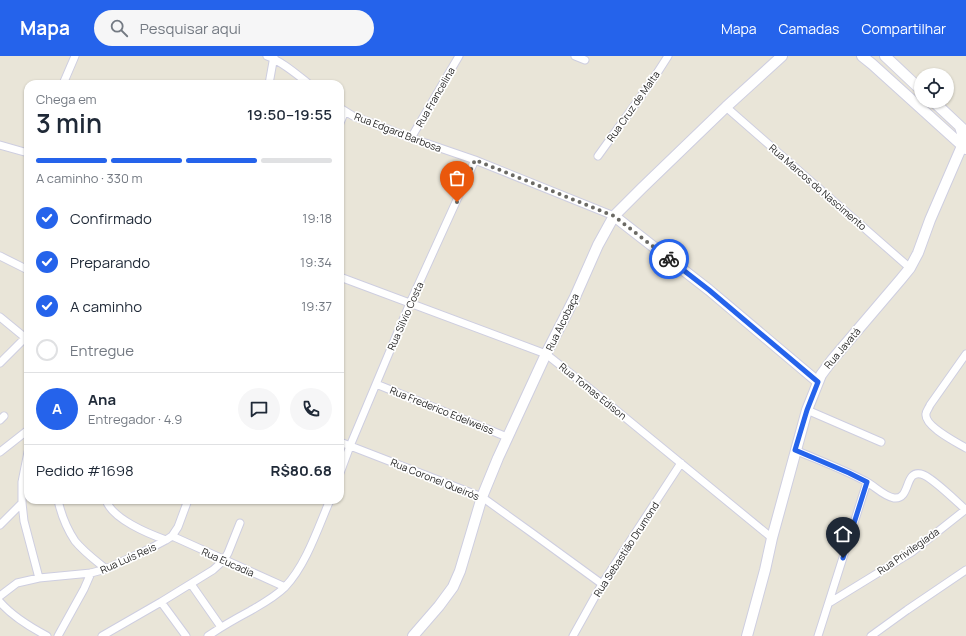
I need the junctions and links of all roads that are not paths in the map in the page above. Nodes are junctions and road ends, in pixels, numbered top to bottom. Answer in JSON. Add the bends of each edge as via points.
{"nodes":[{"id":1,"x":74,"y":56,"type":"edge"},
{"id":2,"x":459,"y":56,"type":"edge"},
{"id":3,"x":575,"y":56,"type":"edge"},
{"id":4,"x":668,"y":56,"type":"edge"},
{"id":5,"x":782,"y":56,"type":"edge"},
{"id":6,"x":862,"y":56,"type":"edge"},
{"id":7,"x":885,"y":56,"type":"edge"},
{"id":8,"x":272,"y":57,"type":"edge"},
{"id":9,"x":586,"y":60,"type":"dead end"},
{"id":10,"x":65,"y":80,"type":"edge"},
{"id":11,"x":269,"y":80,"type":"edge"},
{"id":12,"x":304,"y":80,"type":"edge"},
{"id":13,"x":914,"y":83,"type":"edge"},
{"id":14,"x":726,"y":107,"type":"junction"},
{"id":15,"x":940,"y":108,"type":"edge"},
{"id":16,"x":344,"y":111,"type":"edge"},
{"id":17,"x":963,"y":129,"type":"edge"},
{"id":18,"x":411,"y":138,"type":"junction"},
{"id":19,"x":0,"y":145,"type":"edge"},
{"id":20,"x":964,"y":147,"type":"edge"},
{"id":21,"x":24,"y":152,"type":"edge"},
{"id":22,"x":598,"y":156,"type":"dead end"},
{"id":23,"x":475,"y":160,"type":"junction"},
{"id":24,"x":614,"y":216,"type":"junction"},
{"id":25,"x":0,"y":256,"type":"edge"},
{"id":26,"x":24,"y":266,"type":"edge"},
{"id":27,"x":910,"y":268,"type":"junction"},
{"id":28,"x":344,"y":278,"type":"edge"},
{"id":29,"x":410,"y":303,"type":"junction"},
{"id":30,"x":0,"y":317,"type":"edge"},
{"id":31,"x":24,"y":337,"type":"edge"},
{"id":32,"x":24,"y":341,"type":"edge"},
{"id":33,"x":546,"y":354,"type":"junction"},
{"id":34,"x":966,"y":354,"type":"edge"},
{"id":35,"x":0,"y":363,"type":"edge"},
{"id":36,"x":818,"y":382,"type":"junction"},
{"id":37,"x":376,"y":384,"type":"junction"},
{"id":38,"x":807,"y":410,"type":"junction"},
{"id":39,"x":24,"y":433,"type":"edge"},
{"id":40,"x":507,"y":437,"type":"junction"},
{"id":41,"x":881,"y":442,"type":"dead end"},
{"id":42,"x":344,"y":444,"type":"edge"},
{"id":43,"x":350,"y":446,"type":"junction"},
{"id":44,"x":966,"y":448,"type":"edge"},
{"id":45,"x":795,"y":450,"type":"junction"},
{"id":46,"x":0,"y":452,"type":"edge"},
{"id":47,"x":344,"y":462,"type":"edge"},
{"id":48,"x":681,"y":463,"type":"junction"},
{"id":49,"x":24,"y":472,"type":"edge"},
{"id":50,"x":867,"y":482,"type":"junction"},
{"id":51,"x":482,"y":498,"type":"junction"},
{"id":52,"x":22,"y":503,"type":"junction"},
{"id":53,"x":59,"y":504,"type":"edge"},
{"id":54,"x":108,"y":504,"type":"edge"},
{"id":55,"x":187,"y":504,"type":"edge"},
{"id":56,"x":328,"y":504,"type":"edge"},
{"id":57,"x":966,"y":510,"type":"edge"},
{"id":58,"x":240,"y":523,"type":"dead end"},
{"id":59,"x":0,"y":525,"type":"edge"},
{"id":60,"x":169,"y":538,"type":"junction"},
{"id":61,"x":772,"y":538,"type":"junction"},
{"id":62,"x":224,"y":560,"type":"junction"},
{"id":63,"x":106,"y":569,"type":"junction"},
{"id":64,"x":966,"y":570,"type":"edge"},
{"id":65,"x":91,"y":573,"type":"junction"},
{"id":66,"x":39,"y":578,"type":"junction"},
{"id":67,"x":191,"y":584,"type":"junction"},
{"id":68,"x":602,"y":584,"type":"junction"},
{"id":69,"x":285,"y":587,"type":"junction"},
{"id":70,"x":0,"y":596,"type":"edge"},
{"id":71,"x":0,"y":602,"type":"edge"},
{"id":72,"x":161,"y":602,"type":"junction"},
{"id":73,"x":829,"y":603,"type":"junction"},
{"id":74,"x":221,"y":627,"type":"junction"},
{"id":75,"x":47,"y":636,"type":"edge"},
{"id":76,"x":58,"y":636,"type":"edge"},
{"id":77,"x":102,"y":636,"type":"edge"},
{"id":78,"x":186,"y":636,"type":"edge"},
{"id":79,"x":208,"y":636,"type":"edge"},
{"id":80,"x":413,"y":636,"type":"edge"},
{"id":81,"x":573,"y":636,"type":"edge"},
{"id":82,"x":747,"y":636,"type":"edge"},
{"id":83,"x":818,"y":636,"type":"edge"},
{"id":84,"x":871,"y":636,"type":"edge"}],
"edges":[{"from":1,"to":10,"type":"street"},
{"from":2,"to":18,"type":"street","name":"Rua Francelina"},
{"from":3,"to":9,"type":"street"},
{"from":4,"to":22,"type":"street","name":"Rua Cruz de Malta"},
{"from":5,"to":14,"type":"main road","name":"Rua Alcobaça"},
{"from":6,"to":20,"type":"main road"},
{"from":7,"to":13,"type":"main road"},
{"from":8,"to":11,"type":"street"},
{"from":8,"to":12,"type":"street"},
{"from":14,"to":24,"type":"main road","name":"Rua Alcobaça"},
{"from":14,"to":27,"type":"street","name":"Rua Marcos do Nascimento"},
{"from":15,"to":17,"type":"main road"},
{"from":16,"to":18,"type":"street","name":"Rua Edgard Barbosa"},
{"from":17,"to":20,"type":"main road","name":"Rua Javatá"},
{"from":18,"to":23,"type":"street","name":"Rua Edgard Barbosa"},
{"from":19,"to":21,"type":"street"},
{"from":20,"to":27,"type":"main road","name":"Rua Javatá"},
{"from":23,"to":24,"type":"street","name":"Rua Edgard Barbosa"},
{"from":23,"to":29,"type":"street","name":"Rua Sílvio Costa"},
{"from":24,"to":33,"type":"main road","name":"Rua Alcobaça"},
{"from":24,"to":36,"type":"main road","name":"Rua Edgard Barbosa","via":[[709,290]]},
{"from":25,"to":26,"type":"street"},
{"from":27,"to":36,"type":"main road","name":"Rua Javatá","via":[[826,367]]},
{"from":28,"to":29,"type":"street","name":"Rua Tomas Edison"},
{"from":29,"to":33,"type":"street","name":"Rua Tomas Edison"},
{"from":29,"to":37,"type":"street","name":"Rua Sílvio Costa"},
{"from":30,"to":31,"type":"street"},
{"from":32,"to":35,"type":"street"},
{"from":33,"to":40,"type":"main road","name":"Rua Alcobaça"},
{"from":33,"to":48,"type":"street","name":"Rua Tomas Edison"},
{"from":34,"to":44,"type":"street","via":[[926,414],[927,421],[932,427]]},
{"from":36,"to":38,"type":"main road","name":"Rua Javatá"},
{"from":37,"to":40,"type":"street","name":"Rua Frederico Edelweiss"},
{"from":37,"to":43,"type":"street","name":"Rua Sílvio Costa"},
{"from":38,"to":41,"type":"street"},
{"from":38,"to":45,"type":"main road","name":"Rua Javatá"},
{"from":39,"to":46,"type":"street"},
{"from":40,"to":51,"type":"main road","name":"Rua Alcobaça"},
{"from":42,"to":43,"type":"street","name":"Rua Coronel Queirós"},
{"from":43,"to":47,"type":"street","name":"Rua Sílvio Costa"},
{"from":43,"to":51,"type":"street","name":"Rua Coronel Queirós"},
{"from":45,"to":50,"type":"street"},
{"from":45,"to":61,"type":"main road","name":"Rua Javatá"},
{"from":48,"to":61,"type":"street","name":"Rua Tomas Edison"},
{"from":48,"to":68,"type":"street","name":"Rua Sebastião Drumond"},
{"from":49,"to":52,"type":"street"},
{"from":50,"to":57,"type":"street","via":[[884,494],[898,498],[905,492],[911,477],[914,474],[921,474]]},
{"from":50,"to":73,"type":"street"},
{"from":51,"to":68,"type":"street","name":"Rua Coronel Queirós"},
{"from":51,"to":80,"type":"main road","name":"Rua Alcobaça","via":[[453,587]]},
{"from":52,"to":59,"type":"street"},
{"from":52,"to":66,"type":"street","via":[[24,521]]},
{"from":53,"to":63,"type":"street","via":[[75,541]]},
{"from":54,"to":60,"type":"street","name":"Rua Eucadia","via":[[127,522],[141,530]]},
{"from":55,"to":60,"type":"street","via":[[178,527]]},
{"from":56,"to":69,"type":"street","via":[[305,557]]},
{"from":57,"to":73,"type":"street","name":"Rua Privilegiada","via":[[912,552]]},
{"from":58,"to":62,"type":"street"},
{"from":60,"to":62,"type":"street","name":"Rua Eucadia"},
{"from":60,"to":63,"type":"street","name":"Rua Luís Reis"},
{"from":61,"to":82,"type":"main road","name":"Rua Javatá"},
{"from":62,"to":67,"type":"street"},
{"from":62,"to":69,"type":"street","name":"Rua Eucadia"},
{"from":63,"to":65,"type":"street","name":"Rua Luís Reis"},
{"from":64,"to":84,"type":"street"},
{"from":65,"to":66,"type":"street","name":"Rua Luís Reis"},
{"from":65,"to":76,"type":"street"},
{"from":66,"to":70,"type":"street","name":"Rua Luís Reis","via":[[17,583]]},
{"from":67,"to":72,"type":"street"},
{"from":67,"to":74,"type":"street"},
{"from":68,"to":81,"type":"street","name":"Rua Sebastião Drumond"},
{"from":69,"to":74,"type":"street","via":[[269,600]]},
{"from":71,"to":75,"type":"street","via":[[28,625]]},
{"from":72,"to":77,"type":"street"},
{"from":72,"to":78,"type":"street"},
{"from":73,"to":83,"type":"street"},
{"from":74,"to":79,"type":"street"}]}
